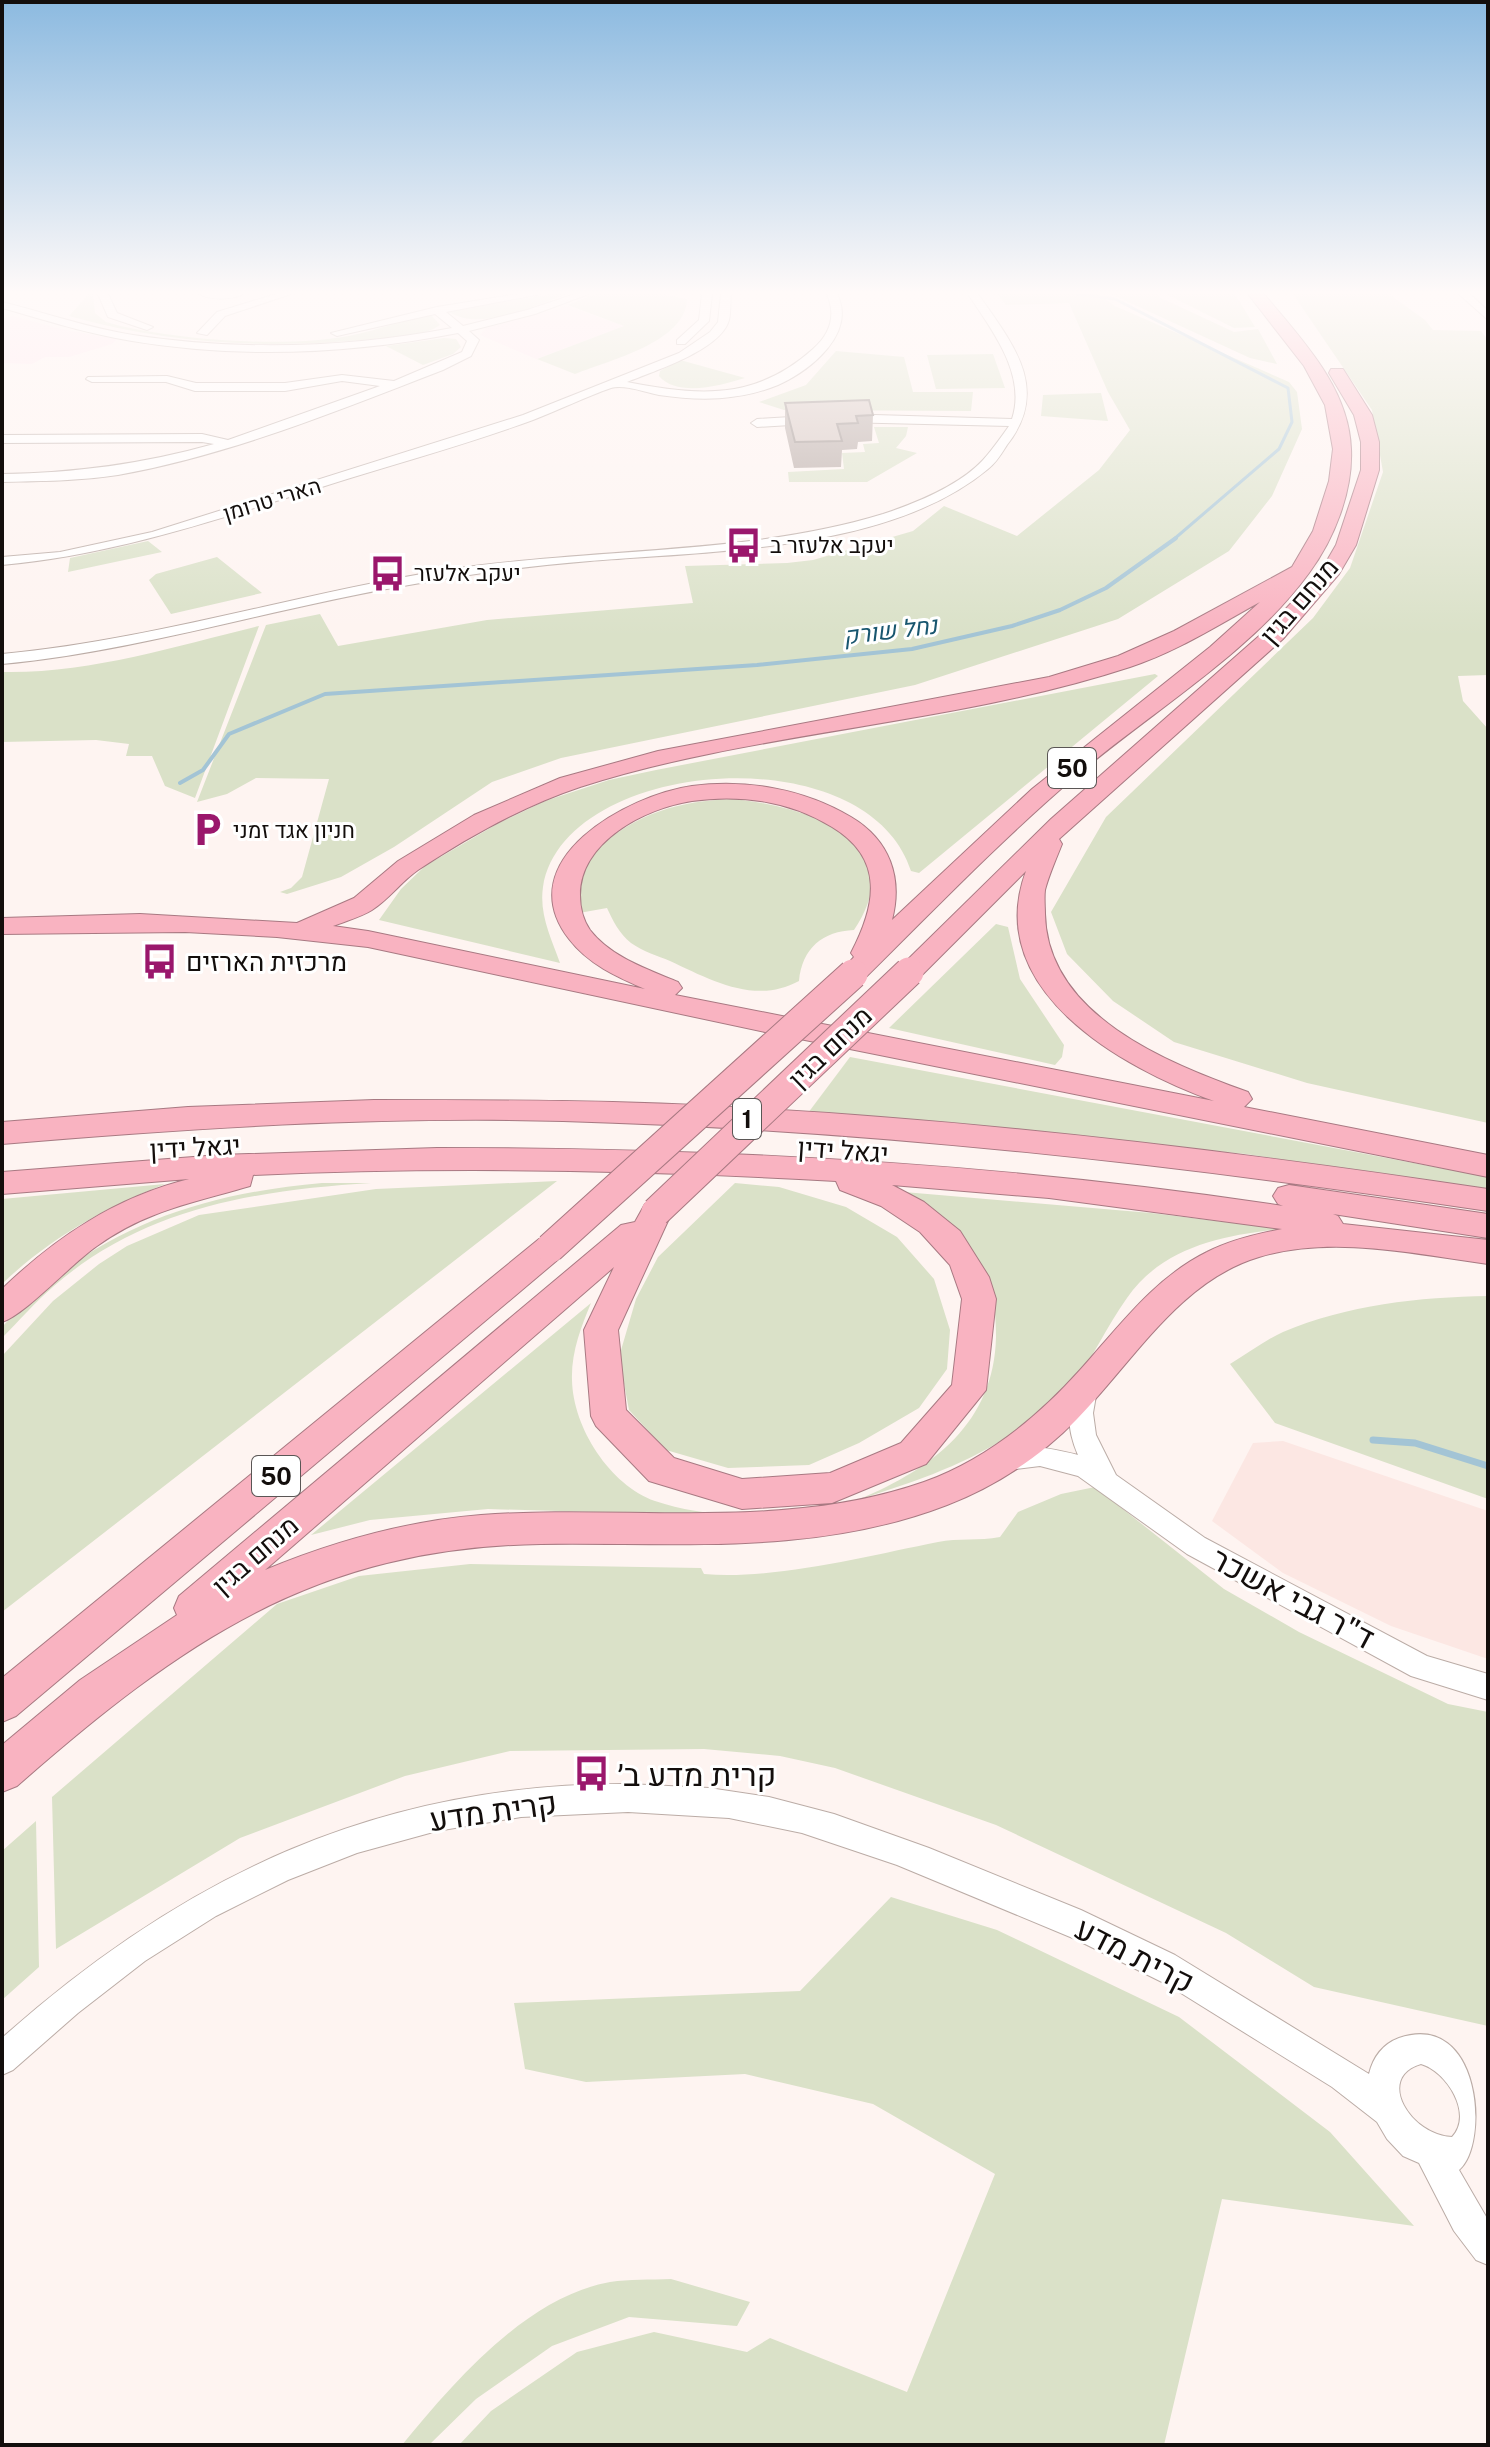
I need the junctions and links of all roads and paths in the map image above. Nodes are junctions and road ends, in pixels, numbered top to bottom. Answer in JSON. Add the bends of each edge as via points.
{"nodes":[{"id":1,"x":329,"y":408,"type":"edge"},
{"id":2,"x":524,"y":408,"type":"edge"},
{"id":3,"x":551,"y":408,"type":"edge"},
{"id":4,"x":1020,"y":408,"type":"edge"},
{"id":5,"x":1335,"y":408,"type":"edge"},
{"id":6,"x":1359,"y":408,"type":"edge"},
{"id":7,"x":757,"y":423,"type":"dead end"},
{"id":8,"x":1018,"y":423,"type":"junction"},
{"id":9,"x":2,"y":439,"type":"edge"},
{"id":10,"x":230,"y":445,"type":"junction"},
{"id":11,"x":2,"y":478,"type":"edge"},
{"id":12,"x":2,"y":550,"type":"edge"},
{"id":13,"x":2,"y":561,"type":"edge"},
{"id":14,"x":1300,"y":571,"type":"junction"},
{"id":15,"x":2,"y":659,"type":"edge"},
{"id":16,"x":1060,"y":824,"type":"junction"},
{"id":17,"x":2,"y":926,"type":"edge"},
{"id":18,"x":303,"y":930,"type":"junction"},
{"id":19,"x":853,"y":974,"type":"junction"},
{"id":20,"x":765,"y":1023,"type":"junction"},
{"id":21,"x":2,"y":1133,"type":"edge"},
{"id":22,"x":317,"y":1161,"type":"junction"},
{"id":23,"x":2,"y":1164,"type":"edge"},
{"id":24,"x":1488,"y":1164,"type":"edge"},
{"id":25,"x":790,"y":1167,"type":"junction"},
{"id":26,"x":2,"y":1183,"type":"edge"},
{"id":27,"x":1488,"y":1200,"type":"edge"},
{"id":28,"x":1488,"y":1226,"type":"edge"},
{"id":29,"x":1488,"y":1252,"type":"edge"},
{"id":30,"x":620,"y":1253,"type":"junction"},
{"id":31,"x":2,"y":1309,"type":"edge"},
{"id":32,"x":1085,"y":1389,"type":"junction"},
{"id":33,"x":994,"y":1464,"type":"junction"},
{"id":34,"x":1111,"y":1483,"type":"junction"},
{"id":35,"x":1488,"y":1687,"type":"edge"},
{"id":36,"x":2,"y":1703,"type":"edge"},
{"id":37,"x":79,"y":1706,"type":"junction"},
{"id":38,"x":2,"y":1772,"type":"edge"},
{"id":39,"x":2,"y":2059,"type":"edge"},
{"id":40,"x":1331,"y":2065,"type":"junction"},
{"id":41,"x":1387,"y":2069,"type":"junction"},
{"id":42,"x":1483,"y":2094,"type":"edge"},
{"id":43,"x":1388,"y":2110,"type":"junction"},
{"id":44,"x":1446,"y":2152,"type":"junction"},
{"id":45,"x":1488,"y":2248,"type":"edge"}],
"edges":[{"from":1,"to":10,"type":"street"},
{"from":2,"to":12,"type":"street","name":"הארי טרומן","via":[[146,526],[58,546]]},
{"from":3,"to":13,"type":"street","name":"הארי טרומן","via":[[155,535],[60,556]]},
{"from":4,"to":8,"type":"street"},
{"from":5,"to":14,"type":"highway","name":"מנחם בגין","number":"50","via":[[1342,451],[1338,479],[1316,545]]},
{"from":6,"to":16,"type":"highway","name":"מנחם בגין","number":"50","via":[[1370,442],[1370,470],[1346,545],[1329,574],[1275,634]]},
{"from":7,"to":8,"type":"street","via":[[840,418]]},
{"from":8,"to":15,"type":"street","via":[[1002,449],[976,472],[926,500],[846,528],[732,548],[558,560],[444,575],[107,646]]},
{"from":9,"to":10,"type":"street","via":[[202,438]]},
{"from":10,"to":11,"type":"street","via":[[136,468]]},
{"from":14,"to":18,"type":"highway","via":[[1182,636],[1126,661],[1054,683],[614,769],[546,792],[483,820],[407,866],[363,904]]},
{"from":14,"to":19,"type":"highway","name":"מנחם בגין","number":"50","via":[[1254,618],[1067,772]]},
{"from":16,"to":24,"type":"highway","via":[[1030,889],[1028,923],[1039,957],[1063,995],[1094,1028],[1188,1083]]},
{"from":16,"to":30,"type":"highway","name":"מנחם בגין","number":"50","bridge":true,"via":[[656,1212]]},
{"from":17,"to":18,"type":"highway","via":[[128,921]]},
{"from":18,"to":20,"type":"highway","via":[[368,939]]},
{"from":19,"to":20,"type":"highway","via":[[875,934],[886,885],[873,848],[843,822],[770,794],[725,792],[675,797],[608,826],[582,851],[567,881],[566,900],[578,933],[626,970]]},
{"from":19,"to":36,"type":"highway","name":"מנחם בגין","number":"50","bridge":true,"via":[[550,1248]]},
{"from":20,"to":24,"type":"highway"},
{"from":21,"to":27,"type":"highway","name":"יגאל ידין","number":"1","via":[[268,1115],[629,1113],[994,1136],[1267,1167]]},
{"from":22,"to":25,"type":"highway","via":[[440,1158]]},
{"from":22,"to":26,"type":"highway"},
{"from":22,"to":31,"type":"highway","via":[[145,1204],[55,1262]]},
{"from":23,"to":28,"type":"highway","name":"יגאל ידין","number":"1","via":[[210,1146],[390,1139],[773,1145],[1104,1173]]},
{"from":25,"to":29,"type":"highway","via":[[1073,1190],[1292,1218]]},
{"from":25,"to":30,"type":"highway","via":[[864,1185],[903,1202],[941,1232],[978,1287],[984,1323],[969,1390],[943,1426],[910,1457],[841,1486],[774,1497],[696,1486],[630,1449],[608,1417],[596,1376],[597,1343]]},
{"from":29,"to":32,"type":"highway","via":[[1329,1236],[1239,1251],[1172,1290]]},
{"from":30,"to":37,"type":"highway","name":"מנחם בגין","number":"50"},
{"from":32,"to":33,"type":"highway","via":[[1034,1437]]},
{"from":32,"to":34,"type":"street","name":"ד\"ר גבי אשכר","via":[[1079,1409],[1085,1442]]},
{"from":33,"to":34,"type":"street","name":"ד\"ר גבי אשכר","via":[[1021,1457],[1058,1458]]},
{"from":33,"to":37,"type":"highway","via":[[894,1508],[800,1527],[703,1532],[481,1530],[358,1551],[300,1571],[190,1625],[136,1659]]},
{"from":34,"to":35,"type":"street","name":"ד\"ר גבי אשכר","via":[[1209,1553],[1421,1667]]},
{"from":37,"to":38,"type":"highway","name":"מנחם בגין","number":"50"},
{"from":39,"to":40,"type":"street","name":"קרית מדע","via":[[155,1935],[205,1904],[293,1862],[375,1831],[458,1812],[536,1801],[638,1798],[768,1810],[898,1851],[1150,1958]]},
{"from":40,"to":41,"type":"street","name":"קרית מדע"},
{"from":40,"to":43,"type":"street","name":"קרית מדע"},
{"from":41,"to":42,"type":"street","via":[[1400,2053],[1421,2048],[1444,2053]]},
{"from":41,"to":43,"type":"street","via":[[1383,2088]]},
{"from":42,"to":44,"type":"street","via":[[1480,2137]]},
{"from":43,"to":44,"type":"street","via":[[1403,2133]]},
{"from":44,"to":45,"type":"street","via":[[1464,2214]]}]}
